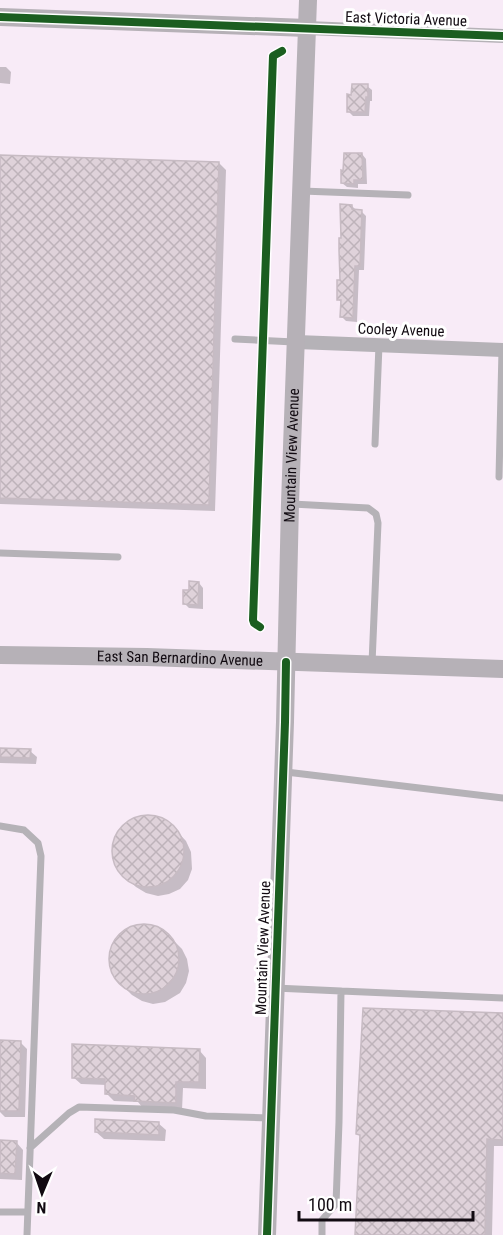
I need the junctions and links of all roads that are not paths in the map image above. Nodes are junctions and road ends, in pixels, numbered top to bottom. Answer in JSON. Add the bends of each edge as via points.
{"nodes":[{"id":1,"x":308,"y":0,"type":"edge"},
{"id":2,"x":0,"y":17,"type":"edge"},
{"id":3,"x":307,"y":28,"type":"junction"},
{"id":4,"x":503,"y":36,"type":"edge"},
{"id":5,"x":302,"y":191,"type":"junction"},
{"id":6,"x":408,"y":195,"type":"dead end"},
{"id":7,"x":235,"y":339,"type":"dead end"},
{"id":8,"x":297,"y":342,"type":"junction"},
{"id":9,"x":379,"y":345,"type":"junction"},
{"id":10,"x":502,"y":350,"type":"edge"},
{"id":11,"x":375,"y":444,"type":"dead end"},
{"id":12,"x":499,"y":477,"type":"dead end"},
{"id":13,"x":290,"y":503,"type":"junction"},
{"id":14,"x":0,"y":553,"type":"edge"},
{"id":15,"x":118,"y":557,"type":"dead end"},
{"id":16,"x":0,"y":655,"type":"edge"},
{"id":17,"x":286,"y":663,"type":"junction"},
{"id":18,"x":372,"y":665,"type":"junction"},
{"id":19,"x":503,"y":669,"type":"edge"},
{"id":20,"x":283,"y":772,"type":"junction"},
{"id":21,"x":503,"y":798,"type":"edge"},
{"id":22,"x":0,"y":826,"type":"edge"},
{"id":23,"x":275,"y":988,"type":"junction"},
{"id":24,"x":341,"y":991,"type":"junction"},
{"id":25,"x":503,"y":998,"type":"edge"},
{"id":26,"x":270,"y":1118,"type":"junction"},
{"id":27,"x":30,"y":1148,"type":"junction"},
{"id":28,"x":0,"y":1212,"type":"edge"},
{"id":29,"x":27,"y":1212,"type":"junction"},
{"id":30,"x":27,"y":1235,"type":"edge"},
{"id":31,"x":267,"y":1235,"type":"edge"},
{"id":32,"x":322,"y":1235,"type":"edge"}],
"edges":[{"from":1,"to":3,"type":"main road","name":"Mountain View Avenue"},
{"from":2,"to":3,"type":"main road"},
{"from":3,"to":4,"type":"street","name":"East Victoria Avenue"},
{"from":3,"to":5,"type":"main road","name":"Mountain View Avenue"},
{"from":5,"to":6,"type":"lane"},
{"from":5,"to":8,"type":"main road","name":"Mountain View Avenue"},
{"from":7,"to":8,"type":"lane"},
{"from":8,"to":9,"type":"street","name":"Cooley Avenue"},
{"from":8,"to":13,"type":"main road","name":"Mountain View Avenue"},
{"from":9,"to":10,"type":"street","name":"Cooley Avenue"},
{"from":9,"to":11,"type":"lane"},
{"from":10,"to":12,"type":"lane"},
{"from":13,"to":17,"type":"main road","name":"Mountain View Avenue"},
{"from":13,"to":18,"type":"lane","via":[[368,508],[376,514]]},
{"from":14,"to":15,"type":"lane"},
{"from":16,"to":17,"type":"main road","name":"East San Bernardino Avenue"},
{"from":17,"to":18,"type":"main road","name":"East San Bernardino Avenue"},
{"from":17,"to":20,"type":"main road","name":"Mountain View Avenue"},
{"from":18,"to":19,"type":"main road","name":"East San Bernardino Avenue"},
{"from":20,"to":21,"type":"lane"},
{"from":20,"to":23,"type":"main road","name":"Mountain View Avenue"},
{"from":22,"to":27,"type":"lane","via":[[24,830],[38,843],[40,856]]},
{"from":23,"to":24,"type":"lane"},
{"from":23,"to":26,"type":"main road","name":"Mountain View Avenue"},
{"from":24,"to":25,"type":"lane"},
{"from":24,"to":32,"type":"lane","via":[[336,1204],[322,1220]]},
{"from":26,"to":27,"type":"lane","via":[[79,1107]]},
{"from":26,"to":31,"type":"main road","name":"Mountain View Avenue"},
{"from":27,"to":29,"type":"lane"},
{"from":28,"to":29,"type":"lane"},
{"from":29,"to":30,"type":"lane"}]}
